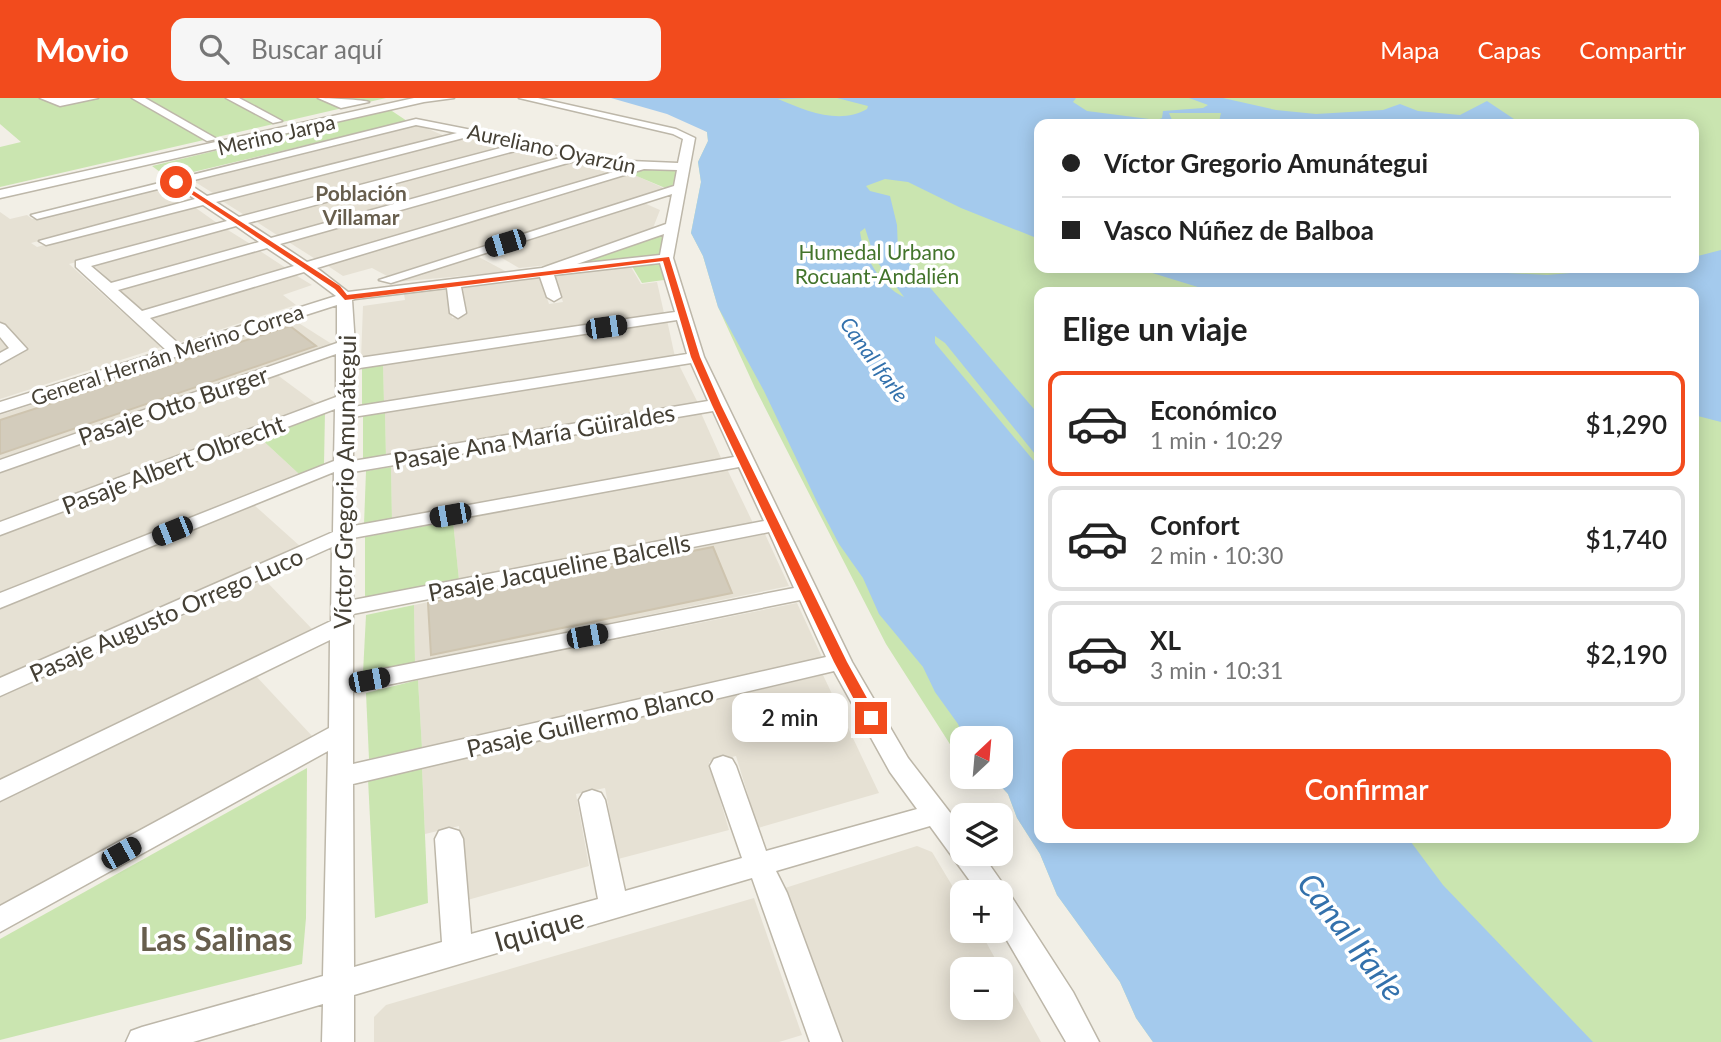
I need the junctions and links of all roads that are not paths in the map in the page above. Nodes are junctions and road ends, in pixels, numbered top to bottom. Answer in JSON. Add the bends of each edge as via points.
{"nodes":[{"id":1,"x":45,"y":98,"type":"edge"},
{"id":2,"x":93,"y":98,"type":"edge"},
{"id":3,"x":137,"y":98,"type":"edge"},
{"id":4,"x":231,"y":98,"type":"edge"},
{"id":5,"x":323,"y":98,"type":"edge"},
{"id":6,"x":377,"y":98,"type":"edge"},
{"id":7,"x":427,"y":98,"type":"edge"},
{"id":8,"x":449,"y":98,"type":"edge"},
{"id":9,"x":524,"y":98,"type":"edge"},
{"id":10,"x":276,"y":121,"type":"dead end"},
{"id":11,"x":475,"y":132,"type":"junction"},
{"id":12,"x":626,"y":133,"type":"dead end"},
{"id":13,"x":211,"y":139,"type":"dead end"},
{"id":14,"x":690,"y":143,"type":"junction"},
{"id":15,"x":528,"y":144,"type":"junction"},
{"id":16,"x":583,"y":155,"type":"junction"},
{"id":17,"x":643,"y":167,"type":"junction"},
{"id":18,"x":685,"y":167,"type":"junction"},
{"id":19,"x":176,"y":181,"type":"junction"},
{"id":20,"x":679,"y":188,"type":"junction"},
{"id":21,"x":0,"y":194,"type":"edge"},
{"id":22,"x":204,"y":201,"type":"junction"},
{"id":23,"x":37,"y":215,"type":"dead end"},
{"id":24,"x":236,"y":222,"type":"junction"},
{"id":25,"x":670,"y":226,"type":"junction"},
{"id":26,"x":46,"y":241,"type":"dead end"},
{"id":27,"x":269,"y":243,"type":"junction"},
{"id":28,"x":480,"y":251,"type":"junction"},
{"id":29,"x":666,"y":258,"type":"junction"},
{"id":30,"x":306,"y":267,"type":"junction"},
{"id":31,"x":547,"y":272,"type":"junction"},
{"id":32,"x":522,"y":274,"type":"junction"},
{"id":33,"x":453,"y":282,"type":"junction"},
{"id":34,"x":106,"y":289,"type":"junction"},
{"id":35,"x":344,"y":295,"type":"junction"},
{"id":36,"x":554,"y":297,"type":"dead end"},
{"id":37,"x":458,"y":313,"type":"dead end"},
{"id":38,"x":683,"y":315,"type":"junction"},
{"id":39,"x":137,"y":317,"type":"junction"},
{"id":40,"x":0,"y":328,"type":"edge"},
{"id":41,"x":177,"y":351,"type":"junction"},
{"id":42,"x":347,"y":355,"type":"junction"},
{"id":43,"x":696,"y":357,"type":"junction"},
{"id":44,"x":0,"y":359,"type":"edge"},
{"id":45,"x":717,"y":405,"type":"junction"},
{"id":46,"x":345,"y":406,"type":"junction"},
{"id":47,"x":0,"y":408,"type":"edge"},
{"id":48,"x":744,"y":461,"type":"junction"},
{"id":49,"x":0,"y":466,"type":"edge"},
{"id":50,"x":343,"y":466,"type":"junction"},
{"id":51,"x":774,"y":525,"type":"junction"},
{"id":52,"x":0,"y":530,"type":"edge"},
{"id":53,"x":344,"y":534,"type":"junction"},
{"id":54,"x":806,"y":592,"type":"junction"},
{"id":55,"x":0,"y":601,"type":"edge"},
{"id":56,"x":342,"y":617,"type":"junction"},
{"id":57,"x":840,"y":662,"type":"junction"},
{"id":58,"x":341,"y":686,"type":"junction"},
{"id":59,"x":0,"y":688,"type":"edge"},
{"id":60,"x":340,"y":733,"type":"junction"},
{"id":61,"x":723,"y":766,"type":"dead end"},
{"id":62,"x":340,"y":777,"type":"junction"},
{"id":63,"x":0,"y":791,"type":"edge"},
{"id":64,"x":592,"y":800,"type":"dead end"},
{"id":65,"x":935,"y":814,"type":"junction"},
{"id":66,"x":950,"y":833,"type":"edge"},
{"id":67,"x":449,"y":839,"type":"dead end"},
{"id":68,"x":758,"y":865,"type":"junction"},
{"id":69,"x":614,"y":907,"type":"junction"},
{"id":70,"x":0,"y":920,"type":"edge"},
{"id":71,"x":1013,"y":924,"type":"edge"},
{"id":72,"x":457,"y":952,"type":"junction"},
{"id":73,"x":337,"y":987,"type":"junction"},
{"id":74,"x":142,"y":1042,"type":"edge"},
{"id":75,"x":338,"y":1042,"type":"edge"},
{"id":76,"x":826,"y":1042,"type":"edge"},
{"id":77,"x":1083,"y":1042,"type":"edge"}],
"edges":[{"from":1,"to":2,"type":"street","via":[[60,103]]},
{"from":3,"to":13,"type":"street"},
{"from":4,"to":10,"type":"street"},
{"from":5,"to":6,"type":"street","via":[[341,105]]},
{"from":7,"to":8,"type":"street","name":"Merino Jarpa"},
{"from":7,"to":21,"type":"street","name":"Merino Jarpa"},
{"from":9,"to":14,"type":"street","via":[[676,132]]},
{"from":11,"to":15,"type":"street","name":"Aureliano Oyarzún"},
{"from":11,"to":19,"type":"street","name":"Aureliano Oyarzún","via":[[421,122]]},
{"from":11,"to":22,"type":"street"},
{"from":12,"to":14,"type":"street"},
{"from":14,"to":18,"type":"street"},
{"from":15,"to":16,"type":"street","name":"Aureliano Oyarzún"},
{"from":15,"to":24,"type":"street"},
{"from":16,"to":17,"type":"street","name":"Aureliano Oyarzún"},
{"from":16,"to":27,"type":"street"},
{"from":17,"to":18,"type":"street","name":"Aureliano Oyarzún"},
{"from":17,"to":30,"type":"street"},
{"from":18,"to":20,"type":"street"},
{"from":19,"to":22,"type":"street"},
{"from":19,"to":23,"type":"street"},
{"from":20,"to":25,"type":"street"},
{"from":20,"to":28,"type":"street"},
{"from":22,"to":24,"type":"street"},
{"from":22,"to":26,"type":"street"},
{"from":24,"to":27,"type":"street"},
{"from":24,"to":34,"type":"street","via":[[80,264]]},
{"from":25,"to":29,"type":"street"},
{"from":25,"to":31,"type":"street"},
{"from":27,"to":30,"type":"street"},
{"from":27,"to":34,"type":"street"},
{"from":28,"to":32,"type":"street"},
{"from":28,"to":35,"type":"street"},
{"from":29,"to":31,"type":"street","name":"General Hernán Merino Correa"},
{"from":29,"to":38,"type":"street"},
{"from":30,"to":35,"type":"street"},
{"from":30,"to":39,"type":"street"},
{"from":31,"to":32,"type":"street","name":"General Hernán Merino Correa"},
{"from":31,"to":36,"type":"street"},
{"from":32,"to":33,"type":"street","name":"General Hernán Merino Correa"},
{"from":33,"to":35,"type":"street","name":"General Hernán Merino Correa"},
{"from":33,"to":37,"type":"street"},
{"from":34,"to":39,"type":"street"},
{"from":35,"to":41,"type":"street","name":"General Hernán Merino Correa"},
{"from":35,"to":42,"type":"street","name":"Víctor Gregorio Amunátegui"},
{"from":38,"to":42,"type":"street","name":"Pasaje Otto Burger"},
{"from":38,"to":43,"type":"street"},
{"from":39,"to":41,"type":"street"},
{"from":40,"to":44,"type":"street","via":[[19,349]]},
{"from":41,"to":47,"type":"street","name":"General Hernán Merino Correa"},
{"from":42,"to":46,"type":"street","name":"Víctor Gregorio Amunátegui"},
{"from":42,"to":49,"type":"street","name":"Pasaje Otto Burger"},
{"from":43,"to":45,"type":"street"},
{"from":43,"to":46,"type":"street","name":"Pasaje Albert Olbrecht"},
{"from":45,"to":48,"type":"street"},
{"from":45,"to":50,"type":"street","name":"Pasaje Ana María Güiraldes"},
{"from":46,"to":50,"type":"street","name":"Víctor Gregorio Amunátegui"},
{"from":46,"to":52,"type":"street","name":"Pasaje Albert Olbrecht"},
{"from":48,"to":51,"type":"street"},
{"from":48,"to":53,"type":"street","name":"Pasaje Augusto Orrego Luco"},
{"from":50,"to":53,"type":"street","name":"Víctor Gregorio Amunátegui"},
{"from":50,"to":55,"type":"street","name":"Pasaje Ana María Güiraldes","via":[[318,471]]},
{"from":51,"to":54,"type":"street"},
{"from":51,"to":56,"type":"street","name":"Pasaje Jacqueline Balcells"},
{"from":53,"to":56,"type":"street","name":"Víctor Gregorio Amunátegui"},
{"from":53,"to":59,"type":"street","name":"Pasaje Augusto Orrego Luco"},
{"from":54,"to":57,"type":"street"},
{"from":54,"to":58,"type":"street"},
{"from":56,"to":58,"type":"street","name":"Víctor Gregorio Amunátegui"},
{"from":56,"to":63,"type":"street","name":"Pasaje Jacqueline Balcells"},
{"from":57,"to":62,"type":"street","name":"Pasaje Guillermo Blanco"},
{"from":57,"to":65,"type":"street","via":[[899,765]]},
{"from":58,"to":60,"type":"street","name":"Víctor Gregorio Amunátegui"},
{"from":60,"to":62,"type":"street","name":"Víctor Gregorio Amunátegui"},
{"from":60,"to":70,"type":"street"},
{"from":61,"to":68,"type":"street"},
{"from":62,"to":73,"type":"street","name":"Víctor Gregorio Amunátegui"},
{"from":64,"to":69,"type":"street"},
{"from":65,"to":66,"type":"street"},
{"from":65,"to":68,"type":"street","name":"Iquique"},
{"from":67,"to":72,"type":"street"},
{"from":68,"to":69,"type":"street","name":"Iquique"},
{"from":68,"to":76,"type":"street","via":[[773,893]]},
{"from":69,"to":72,"type":"street","name":"Iquique"},
{"from":71,"to":77,"type":"street"},
{"from":72,"to":73,"type":"street","name":"Iquique"},
{"from":73,"to":74,"type":"street","name":"Iquique"},
{"from":73,"to":75,"type":"street","name":"Víctor Gregorio Amunátegui"}]}
